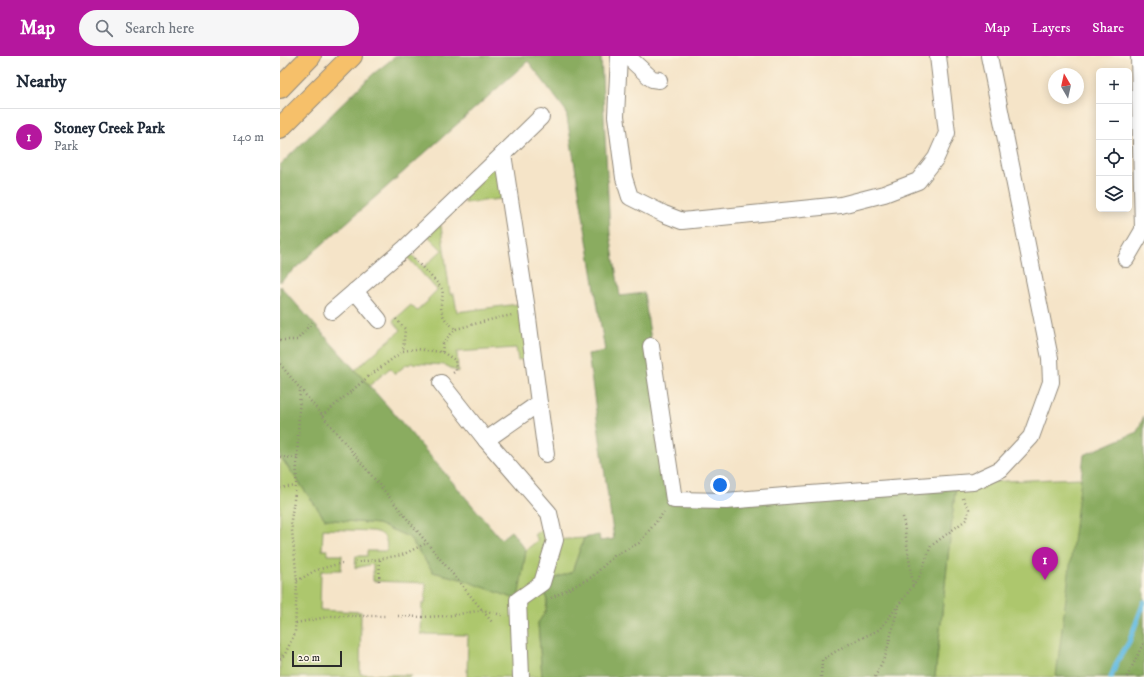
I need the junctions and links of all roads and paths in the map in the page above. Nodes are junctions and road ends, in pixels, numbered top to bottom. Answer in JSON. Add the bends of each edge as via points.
{"nodes":[{"id":1,"x":311,"y":56,"type":"edge"},
{"id":2,"x":352,"y":56,"type":"edge"},
{"id":3,"x":619,"y":56,"type":"edge"},
{"id":4,"x":628,"y":56,"type":"edge"},
{"id":5,"x":938,"y":56,"type":"edge"},
{"id":6,"x":989,"y":56,"type":"edge"},
{"id":7,"x":1139,"y":56,"type":"edge"},
{"id":8,"x":659,"y":80,"type":"dead end"},
{"id":9,"x":280,"y":88,"type":"edge"},
{"id":10,"x":541,"y":117,"type":"dead end"},
{"id":11,"x":280,"y":128,"type":"edge"},
{"id":12,"x":503,"y":154,"type":"junction"},
{"id":13,"x":404,"y":249,"type":"junction"},
{"id":14,"x":1126,"y":259,"type":"dead end"},
{"id":15,"x":355,"y":291,"type":"junction"},
{"id":16,"x":332,"y":311,"type":"dead end"},
{"id":17,"x":527,"y":312,"type":"junction"},
{"id":18,"x":379,"y":320,"type":"joint"},
{"id":19,"x":312,"y":322,"type":"dead end"},
{"id":20,"x":456,"y":329,"type":"junction"},
{"id":21,"x":280,"y":340,"type":"edge"},
{"id":22,"x":652,"y":346,"type":"dead end"},
{"id":23,"x":403,"y":351,"type":"junction"},
{"id":24,"x":442,"y":352,"type":"junction"},
{"id":25,"x":280,"y":364,"type":"edge"},
{"id":26,"x":456,"y":371,"type":"dead end"},
{"id":27,"x":441,"y":383,"type":"dead end"},
{"id":28,"x":300,"y":388,"type":"junction"},
{"id":29,"x":539,"y":403,"type":"junction"},
{"id":30,"x":322,"y":416,"type":"junction"},
{"id":31,"x":486,"y":440,"type":"junction"},
{"id":32,"x":546,"y":454,"type":"dead end"},
{"id":33,"x":280,"y":457,"type":"edge"},
{"id":34,"x":297,"y":458,"type":"junction"},
{"id":35,"x":956,"y":484,"type":"junction"},
{"id":36,"x":296,"y":486,"type":"junction"},
{"id":37,"x":280,"y":488,"type":"edge"},
{"id":38,"x":674,"y":500,"type":"junction"},
{"id":39,"x":903,"y":517,"type":"dead end"},
{"id":40,"x":426,"y":543,"type":"junction"},
{"id":41,"x":380,"y":559,"type":"junction"},
{"id":42,"x":342,"y":563,"type":"dead end"},
{"id":43,"x":355,"y":563,"type":"dead end"},
{"id":44,"x":296,"y":581,"type":"junction"},
{"id":45,"x":379,"y":582,"type":"dead end"},
{"id":46,"x":913,"y":586,"type":"junction"},
{"id":47,"x":547,"y":600,"type":"dead end"},
{"id":48,"x":899,"y":604,"type":"junction"},
{"id":49,"x":483,"y":610,"type":"junction"},
{"id":50,"x":385,"y":616,"type":"dead end"},
{"id":51,"x":398,"y":616,"type":"dead end"},
{"id":52,"x":519,"y":618,"type":"junction"},
{"id":53,"x":492,"y":622,"type":"dead end"},
{"id":54,"x":296,"y":623,"type":"junction"},
{"id":55,"x":1144,"y":642,"type":"edge"},
{"id":56,"x":280,"y":658,"type":"edge"},
{"id":57,"x":521,"y":677,"type":"edge"},
{"id":58,"x":821,"y":677,"type":"edge"},
{"id":59,"x":875,"y":677,"type":"edge"},
{"id":60,"x":1127,"y":677,"type":"edge"}],
"edges":[{"from":1,"to":9,"type":"main road"},
{"from":2,"to":11,"type":"main road"},
{"from":3,"to":5,"type":"street","via":[[616,116],[624,178],[630,197],[682,221],[841,205],[918,182],[936,158],[947,133]]},
{"from":4,"to":8,"type":"street","via":[[652,79]]},
{"from":6,"to":35,"type":"street","via":[[1050,358],[1051,382],[1031,437],[1001,469],[973,482]]},
{"from":7,"to":14,"type":"street","via":[[1142,230]]},
{"from":10,"to":12,"type":"street"},
{"from":12,"to":13,"type":"street"},
{"from":12,"to":17,"type":"street"},
{"from":13,"to":15,"type":"street"},
{"from":13,"to":20,"type":"path","via":[[441,288],[442,315],[448,324]]},
{"from":15,"to":16,"type":"street"},
{"from":15,"to":18,"type":"street"},
{"from":17,"to":20,"type":"path"},
{"from":17,"to":29,"type":"street"},
{"from":18,"to":23,"type":"path","via":[[390,312],[404,329]]},
{"from":19,"to":21,"type":"path","via":[[297,340]]},
{"from":20,"to":24,"type":"path","via":[[443,344]]},
{"from":22,"to":38,"type":"street"},
{"from":23,"to":24,"type":"path","via":[[416,349]]},
{"from":23,"to":30,"type":"path"},
{"from":24,"to":26,"type":"path","via":[[455,360]]},
{"from":25,"to":28,"type":"path"},
{"from":27,"to":31,"type":"street"},
{"from":28,"to":30,"type":"path"},
{"from":28,"to":34,"type":"path"},
{"from":29,"to":31,"type":"street"},
{"from":29,"to":32,"type":"street"},
{"from":30,"to":40,"type":"path"},
{"from":31,"to":52,"type":"street","via":[[549,513],[555,540],[542,583],[518,600]]},
{"from":33,"to":34,"type":"path"},
{"from":34,"to":36,"type":"path"},
{"from":35,"to":38,"type":"street","via":[[726,501]]},
{"from":35,"to":46,"type":"path","via":[[969,509],[967,519],[931,546],[919,578]]},
{"from":36,"to":37,"type":"path"},
{"from":36,"to":44,"type":"path","via":[[291,520]]},
{"from":38,"to":47,"type":"path","via":[[639,542],[614,556],[592,578]]},
{"from":39,"to":46,"type":"path"},
{"from":40,"to":41,"type":"path","via":[[402,556]]},
{"from":40,"to":49,"type":"path"},
{"from":41,"to":43,"type":"path"},
{"from":41,"to":45,"type":"path"},
{"from":42,"to":44,"type":"path","via":[[316,570]]},
{"from":44,"to":54,"type":"path"},
{"from":46,"to":48,"type":"path"},
{"from":48,"to":58,"type":"path","via":[[880,629],[822,660]]},
{"from":48,"to":59,"type":"path","via":[[886,654]]},
{"from":49,"to":51,"type":"path","via":[[447,616]]},
{"from":49,"to":52,"type":"path"},
{"from":49,"to":53,"type":"path"},
{"from":50,"to":54,"type":"path","via":[[332,616]]},
{"from":52,"to":57,"type":"street"},
{"from":54,"to":56,"type":"path","via":[[296,633],[285,654]]},
{"from":55,"to":60,"type":"path"}]}
